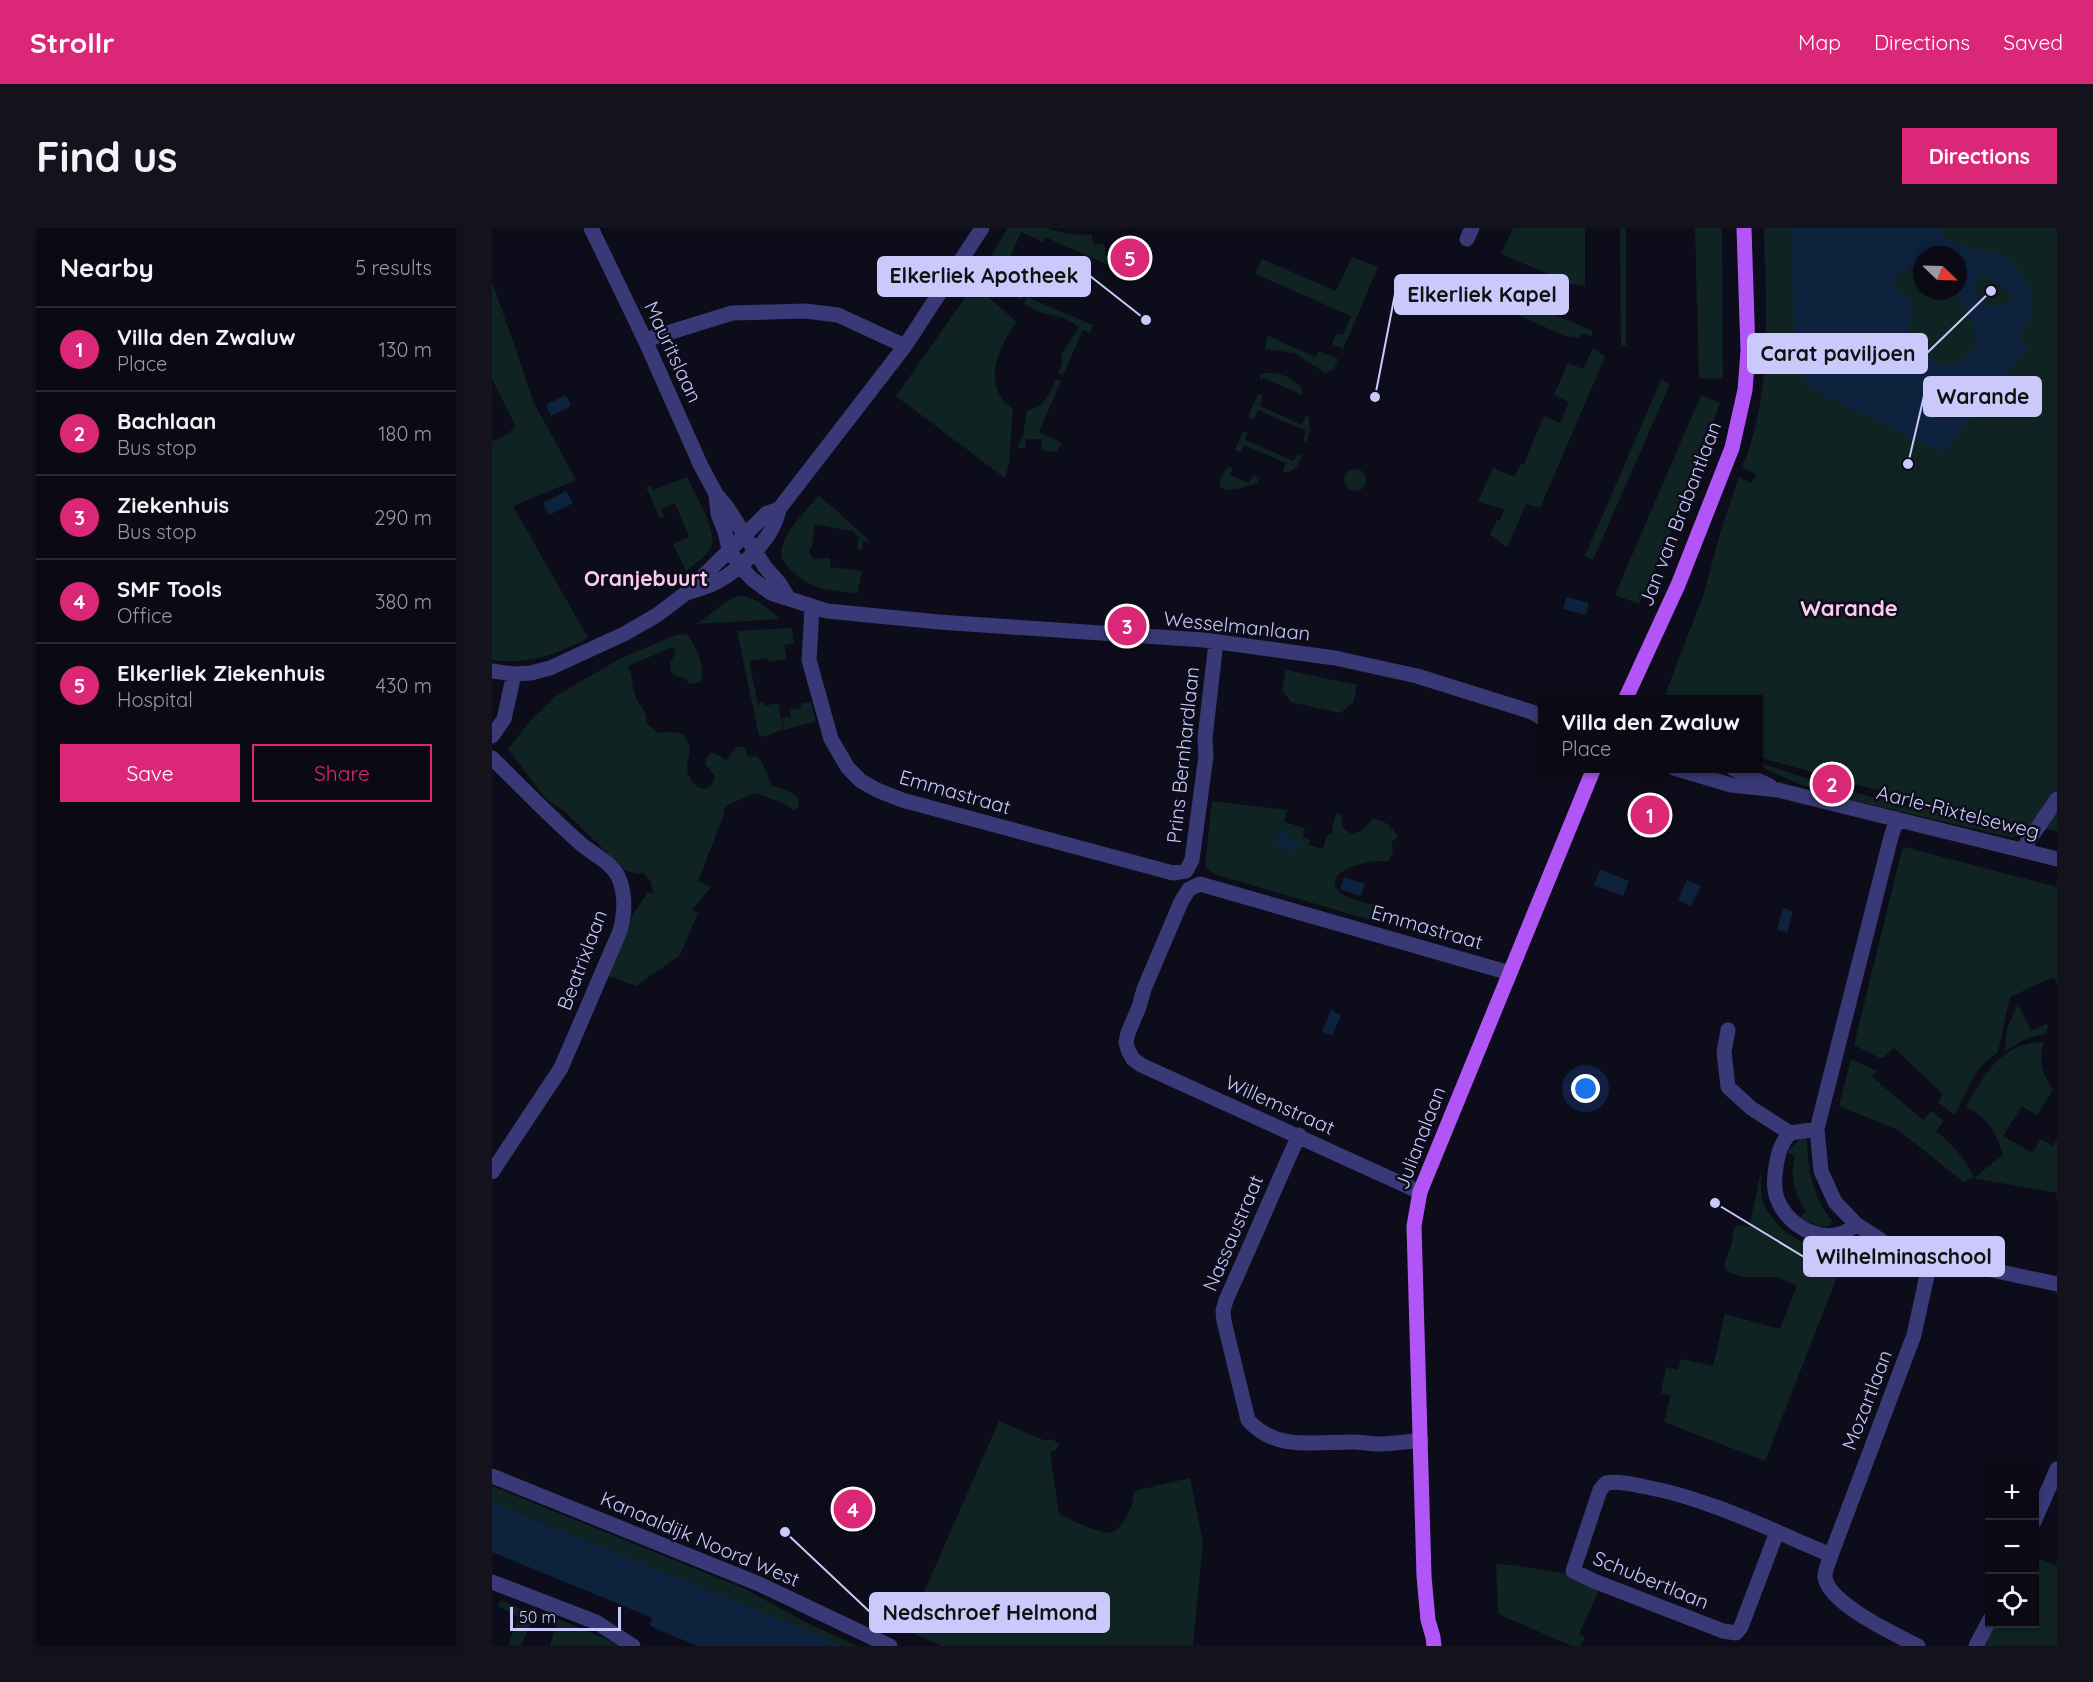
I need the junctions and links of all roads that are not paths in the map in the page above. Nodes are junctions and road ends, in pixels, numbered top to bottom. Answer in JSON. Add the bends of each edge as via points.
{"nodes":[{"id":1,"x":591,"y":228,"type":"edge"},
{"id":2,"x":982,"y":228,"type":"edge"},
{"id":3,"x":1744,"y":228,"type":"edge"},
{"id":4,"x":645,"y":340,"type":"junction"},
{"id":5,"x":905,"y":346,"type":"junction"},
{"id":6,"x":716,"y":494,"type":"junction"},
{"id":7,"x":779,"y":509,"type":"junction"},
{"id":8,"x":745,"y":534,"type":"junction"},
{"id":9,"x":729,"y":549,"type":"junction"},
{"id":10,"x":755,"y":552,"type":"junction"},
{"id":11,"x":739,"y":565,"type":"junction"},
{"id":12,"x":686,"y":593,"type":"junction"},
{"id":13,"x":789,"y":598,"type":"junction"},
{"id":14,"x":812,"y":607,"type":"junction"},
{"id":15,"x":1216,"y":642,"type":"junction"},
{"id":16,"x":492,"y":671,"type":"edge"},
{"id":17,"x":514,"y":674,"type":"junction"},
{"id":18,"x":1627,"y":695,"type":"edge"},
{"id":19,"x":1538,"y":714,"type":"edge"},
{"id":20,"x":492,"y":736,"type":"edge"},
{"id":21,"x":492,"y":758,"type":"edge"},
{"id":22,"x":1592,"y":773,"type":"edge"},
{"id":23,"x":1690,"y":773,"type":"edge"},
{"id":24,"x":1742,"y":773,"type":"edge"},
{"id":25,"x":1778,"y":790,"type":"junction"},
{"id":26,"x":2057,"y":799,"type":"edge"},
{"id":27,"x":1897,"y":819,"type":"junction"},
{"id":28,"x":2022,"y":850,"type":"junction"},
{"id":29,"x":2057,"y":859,"type":"edge"},
{"id":30,"x":1186,"y":871,"type":"joint"},
{"id":31,"x":1510,"y":973,"type":"junction"},
{"id":32,"x":1728,"y":1030,"type":"dead end"},
{"id":33,"x":1128,"y":1050,"type":"joint"},
{"id":34,"x":1817,"y":1129,"type":"junction"},
{"id":35,"x":1790,"y":1133,"type":"junction"},
{"id":36,"x":1299,"y":1135,"type":"junction"},
{"id":37,"x":492,"y":1172,"type":"edge"},
{"id":38,"x":1420,"y":1192,"type":"junction"},
{"id":39,"x":1856,"y":1224,"type":"junction"},
{"id":40,"x":1931,"y":1257,"type":"junction"},
{"id":41,"x":2057,"y":1284,"type":"edge"},
{"id":42,"x":1421,"y":1440,"type":"junction"},
{"id":43,"x":2057,"y":1469,"type":"edge"},
{"id":44,"x":492,"y":1476,"type":"edge"},
{"id":45,"x":2035,"y":1520,"type":"edge"},
{"id":46,"x":1777,"y":1532,"type":"junction"},
{"id":47,"x":1831,"y":1555,"type":"junction"},
{"id":48,"x":492,"y":1582,"type":"edge"},
{"id":49,"x":1428,"y":1620,"type":"junction"},
{"id":50,"x":1985,"y":1627,"type":"edge"},
{"id":51,"x":1909,"y":1644,"type":"edge"},
{"id":52,"x":633,"y":1646,"type":"edge"},
{"id":53,"x":890,"y":1646,"type":"edge"},
{"id":54,"x":1424,"y":1646,"type":"edge"},
{"id":55,"x":1434,"y":1646,"type":"edge"},
{"id":56,"x":1976,"y":1646,"type":"edge"}],
"edges":[{"from":1,"to":4,"type":"street","name":"Mauritslaan"},
{"from":2,"to":5,"type":"street"},
{"from":3,"to":18,"type":"main road","name":"Jan van Brabantlaan","via":[[1749,351],[1732,448],[1678,585]]},
{"from":4,"to":5,"type":"street","via":[[732,313],[805,311],[838,315]]},
{"from":4,"to":6,"type":"street","name":"Mauritslaan"},
{"from":5,"to":7,"type":"street"},
{"from":6,"to":8,"type":"street","name":"Mauritslaan"},
{"from":6,"to":9,"type":"street","name":"Mauritslaan"},
{"from":7,"to":8,"type":"street","via":[[767,513]]},
{"from":7,"to":10,"type":"street","via":[[777,519]]},
{"from":8,"to":9,"type":"street"},
{"from":8,"to":10,"type":"street","name":"Mauritslaan"},
{"from":9,"to":11,"type":"street","name":"Mauritslaan"},
{"from":9,"to":12,"type":"street"},
{"from":10,"to":11,"type":"street"},
{"from":10,"to":13,"type":"street"},
{"from":11,"to":12,"type":"street","via":[[717,582]]},
{"from":11,"to":13,"type":"street","name":"Wesselmanlaan","via":[[771,593]]},
{"from":12,"to":17,"type":"street","via":[[624,634],[550,668]]},
{"from":13,"to":14,"type":"street","name":"Wesselmanlaan"},
{"from":14,"to":15,"type":"street","name":"Wesselmanlaan","via":[[939,622]]},
{"from":14,"to":30,"type":"street","name":"Emmastraat","via":[[808,660],[831,739],[848,768],[861,781],[902,800],[1173,873]]},
{"from":15,"to":19,"type":"street","name":"Wesselmanlaan","via":[[1335,658],[1416,676]]},
{"from":15,"to":30,"type":"street","name":"Prins Bernhardlaan","via":[[1206,756],[1192,860]]},
{"from":16,"to":17,"type":"street"},
{"from":17,"to":20,"type":"street","via":[[504,719]]},
{"from":21,"to":37,"type":"street","name":"Beatrixlaan","via":[[580,843],[610,865],[624,897],[620,931],[561,1068]]},
{"from":22,"to":31,"type":"main road","name":"Julianalaan"},
{"from":23,"to":25,"type":"street","name":"Aarle-Rixtelseweg","via":[[1731,786]]},
{"from":24,"to":25,"type":"street","name":"Aarle-Rixtelseweg"},
{"from":25,"to":27,"type":"street","name":"Aarle-Rixtelseweg"},
{"from":26,"to":28,"type":"street"},
{"from":27,"to":28,"type":"street","name":"Aarle-Rixtelseweg"},
{"from":27,"to":34,"type":"street"},
{"from":28,"to":29,"type":"street","name":"Aarle-Rixtelseweg"},
{"from":31,"to":33,"type":"street","name":"Emmastraat","via":[[1208,886],[1193,885],[1180,902],[1144,989],[1128,1034]]},
{"from":31,"to":38,"type":"main road","name":"Julianalaan"},
{"from":32,"to":35,"type":"street","via":[[1724,1052],[1728,1087],[1751,1108]]},
{"from":33,"to":36,"type":"street","name":"Willemstraat","via":[[1141,1065]]},
{"from":34,"to":35,"type":"street"},
{"from":34,"to":39,"type":"street","via":[[1821,1171],[1835,1202]]},
{"from":35,"to":39,"type":"street","via":[[1781,1146],[1775,1179],[1782,1209],[1800,1227],[1821,1235],[1844,1234]]},
{"from":36,"to":38,"type":"street","name":"Willemstraat"},
{"from":36,"to":42,"type":"street","name":"Nassaustraat","via":[[1223,1311],[1248,1420],[1263,1434],[1293,1443]]},
{"from":38,"to":42,"type":"main road","name":"Julianalaan","via":[[1414,1226]]},
{"from":39,"to":40,"type":"street","via":[[1885,1243]]},
{"from":40,"to":41,"type":"street"},
{"from":40,"to":47,"type":"street","name":"Mozartlaan","via":[[1914,1335]]},
{"from":42,"to":49,"type":"main road","name":"Julianalaan"},
{"from":43,"to":45,"type":"street"},
{"from":44,"to":53,"type":"street","name":"Kanaaldijk Noord West","via":[[759,1584]]},
{"from":46,"to":46,"type":"street","name":"Schubertlaan","via":[[1736,1633],[1573,1571],[1600,1490],[1606,1483],[1617,1481],[1683,1494]]},
{"from":46,"to":47,"type":"street","name":"Schubertlaan"},
{"from":47,"to":51,"type":"street","name":"Mozartlaan","via":[[1825,1576],[1831,1592],[1845,1605]]},
{"from":48,"to":52,"type":"street","via":[[596,1622]]},
{"from":49,"to":54,"type":"main road","name":"Julianalaan"},
{"from":49,"to":55,"type":"main road","name":"Julianalaan"},
{"from":50,"to":56,"type":"street"}]}
